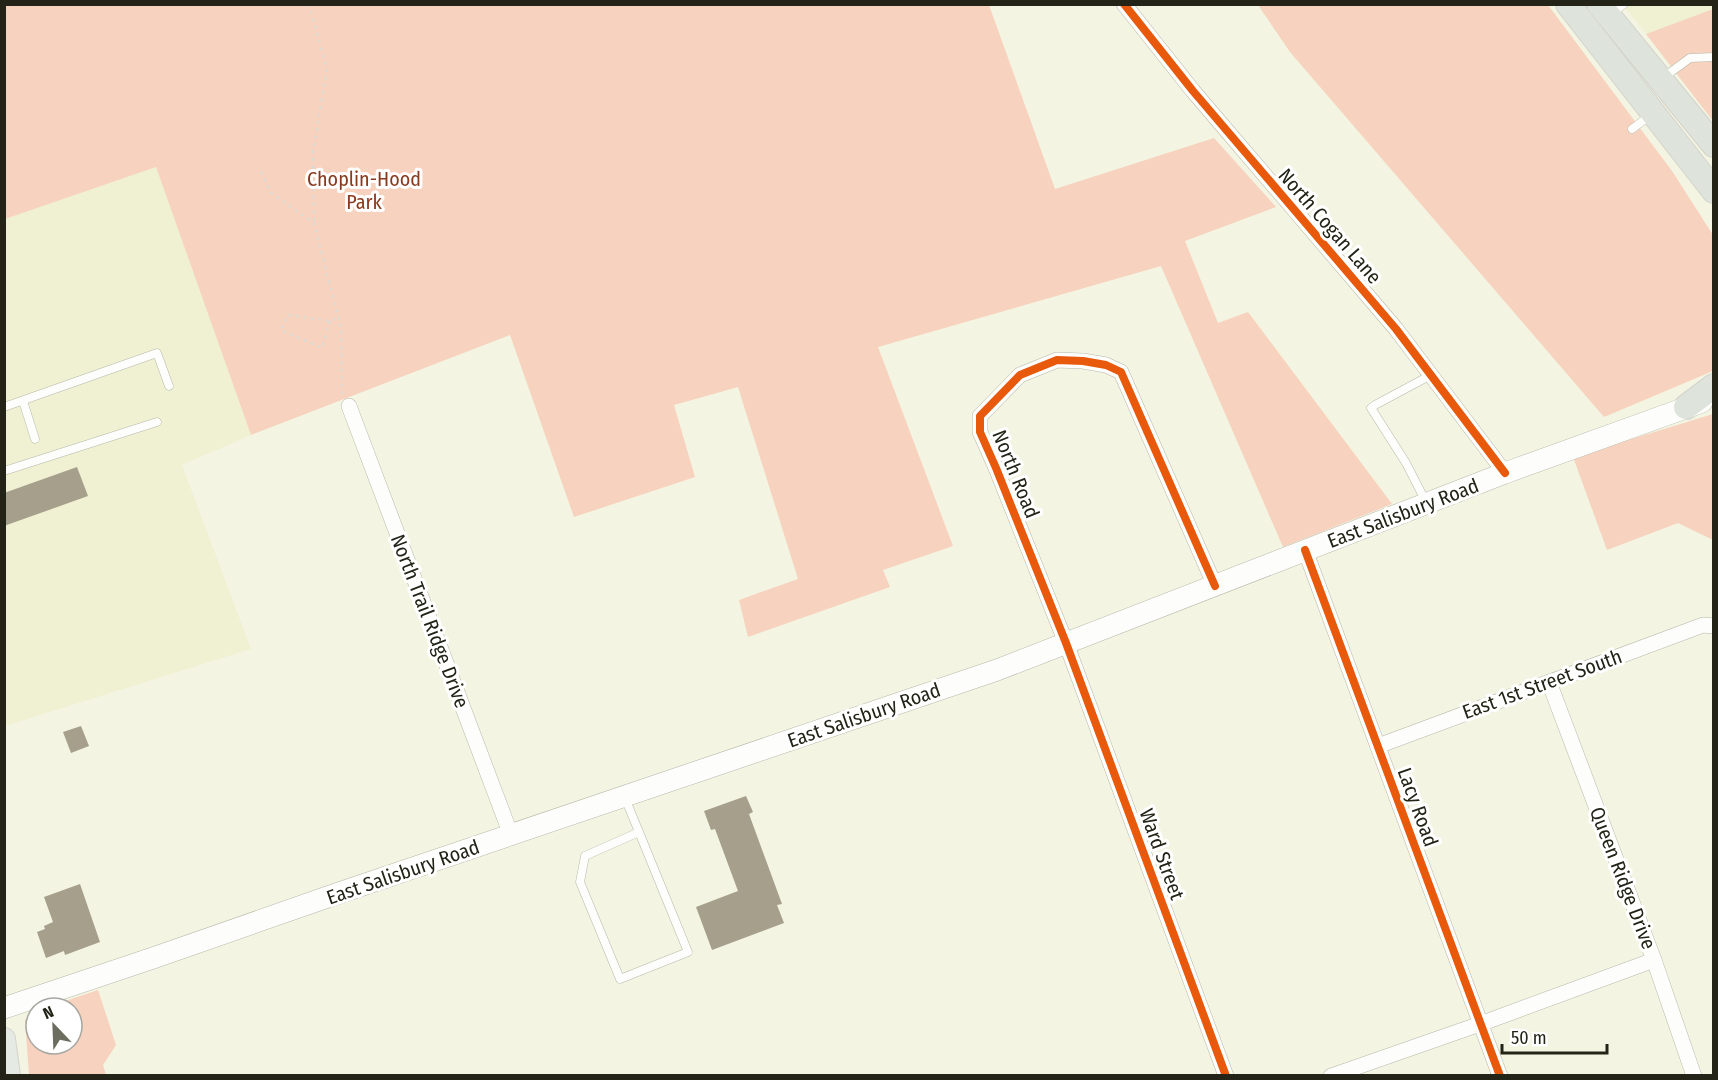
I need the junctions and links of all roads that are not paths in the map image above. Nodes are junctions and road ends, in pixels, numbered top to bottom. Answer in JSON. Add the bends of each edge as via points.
{"nodes":[{"id":1,"x":1124,"y":4,"type":"edge"},
{"id":2,"x":1568,"y":4,"type":"edge"},
{"id":3,"x":1610,"y":8,"type":"edge"},
{"id":4,"x":1713,"y":57,"type":"edge"},
{"id":5,"x":1660,"y":80,"type":"junction"},
{"id":6,"x":1653,"y":113,"type":"junction"},
{"id":7,"x":1632,"y":129,"type":"dead end"},
{"id":8,"x":1713,"y":145,"type":"edge"},
{"id":9,"x":1696,"y":168,"type":"junction"},
{"id":10,"x":1713,"y":191,"type":"edge"},
{"id":11,"x":1713,"y":205,"type":"edge"},
{"id":12,"x":1431,"y":375,"type":"junction"},
{"id":13,"x":169,"y":386,"type":"dead end"},
{"id":14,"x":1713,"y":386,"type":"edge"},
{"id":15,"x":1713,"y":398,"type":"edge"},
{"id":16,"x":23,"y":400,"type":"junction"},
{"id":17,"x":345,"y":400,"type":"road end"},
{"id":18,"x":1713,"y":403,"type":"edge"},
{"id":19,"x":4,"y":407,"type":"edge"},
{"id":20,"x":1686,"y":407,"type":"junction"},
{"id":21,"x":157,"y":422,"type":"dead end"},
{"id":22,"x":34,"y":439,"type":"dead end"},
{"id":23,"x":4,"y":471,"type":"edge"},
{"id":24,"x":1505,"y":473,"type":"junction"},
{"id":25,"x":1427,"y":503,"type":"junction"},
{"id":26,"x":1305,"y":550,"type":"junction"},
{"id":27,"x":1215,"y":586,"type":"junction"},
{"id":28,"x":1710,"y":625,"type":"edge"},
{"id":29,"x":1066,"y":643,"type":"junction"},
{"id":30,"x":1549,"y":682,"type":"junction"},
{"id":31,"x":1378,"y":746,"type":"junction"},
{"id":32,"x":624,"y":797,"type":"junction"},
{"id":33,"x":639,"y":832,"type":"junction"},
{"id":34,"x":512,"y":835,"type":"junction"},
{"id":35,"x":1654,"y":960,"type":"junction"},
{"id":36,"x":4,"y":1008,"type":"edge"},
{"id":37,"x":1480,"y":1024,"type":"junction"},
{"id":38,"x":4,"y":1039,"type":"edge"},
{"id":39,"x":9,"y":1076,"type":"edge"},
{"id":40,"x":1226,"y":1076,"type":"edge"},
{"id":41,"x":1331,"y":1076,"type":"edge"},
{"id":42,"x":1500,"y":1076,"type":"edge"},
{"id":43,"x":1694,"y":1076,"type":"edge"}],
"edges":[{"from":1,"to":12,"type":"street","name":"North Cogan Lane","via":[[1192,91]]},
{"from":2,"to":6,"type":"highway"},
{"from":3,"to":5,"type":"highway"},
{"from":4,"to":5,"type":"lane","via":[[1690,58]]},
{"from":5,"to":8,"type":"highway"},
{"from":6,"to":7,"type":"lane"},
{"from":6,"to":9,"type":"highway"},
{"from":9,"to":10,"type":"highway"},
{"from":9,"to":11,"type":"highway"},
{"from":12,"to":24,"type":"street","name":"North Cogan Lane"},
{"from":12,"to":25,"type":"lane","via":[[1371,408]]},
{"from":13,"to":16,"type":"lane","via":[[157,353]]},
{"from":14,"to":20,"type":"highway"},
{"from":15,"to":20,"type":"main road","name":"East Salisbury Road"},
{"from":16,"to":19,"type":"lane"},
{"from":16,"to":22,"type":"lane"},
{"from":17,"to":34,"type":"street","name":"North Trail Ridge Drive"},
{"from":18,"to":20,"type":"highway"},
{"from":20,"to":24,"type":"main road","name":"East Salisbury Road"},
{"from":21,"to":23,"type":"lane"},
{"from":24,"to":25,"type":"main road","name":"East Salisbury Road"},
{"from":25,"to":26,"type":"main road","name":"East Salisbury Road"},
{"from":26,"to":27,"type":"main road","name":"East Salisbury Road"},
{"from":26,"to":31,"type":"street","name":"Lacy Road"},
{"from":27,"to":29,"type":"main road","name":"East Salisbury Road"},
{"from":27,"to":29,"type":"street","name":"North Road","via":[[1121,372],[1106,365],[1057,360],[1020,375],[980,416],[980,432]]},
{"from":28,"to":30,"type":"street","name":"East 1st Street South"},
{"from":29,"to":32,"type":"main road","name":"East Salisbury Road"},
{"from":29,"to":40,"type":"street","name":"Ward Street"},
{"from":30,"to":31,"type":"street","name":"East 1st Street South"},
{"from":30,"to":35,"type":"street","name":"Queen Ridge Drive"},
{"from":31,"to":37,"type":"street","name":"Lacy Road"},
{"from":32,"to":33,"type":"lane"},
{"from":32,"to":34,"type":"main road","name":"East Salisbury Road"},
{"from":33,"to":33,"type":"lane","via":[[585,856],[580,882],[620,980],[688,952]]},
{"from":34,"to":36,"type":"main road","name":"East Salisbury Road"},
{"from":35,"to":37,"type":"street"},
{"from":35,"to":43,"type":"street","name":"Queen Ridge Drive"},
{"from":37,"to":41,"type":"street"},
{"from":37,"to":42,"type":"street","name":"Lacy Road"},
{"from":38,"to":39,"type":"main road"}]}
